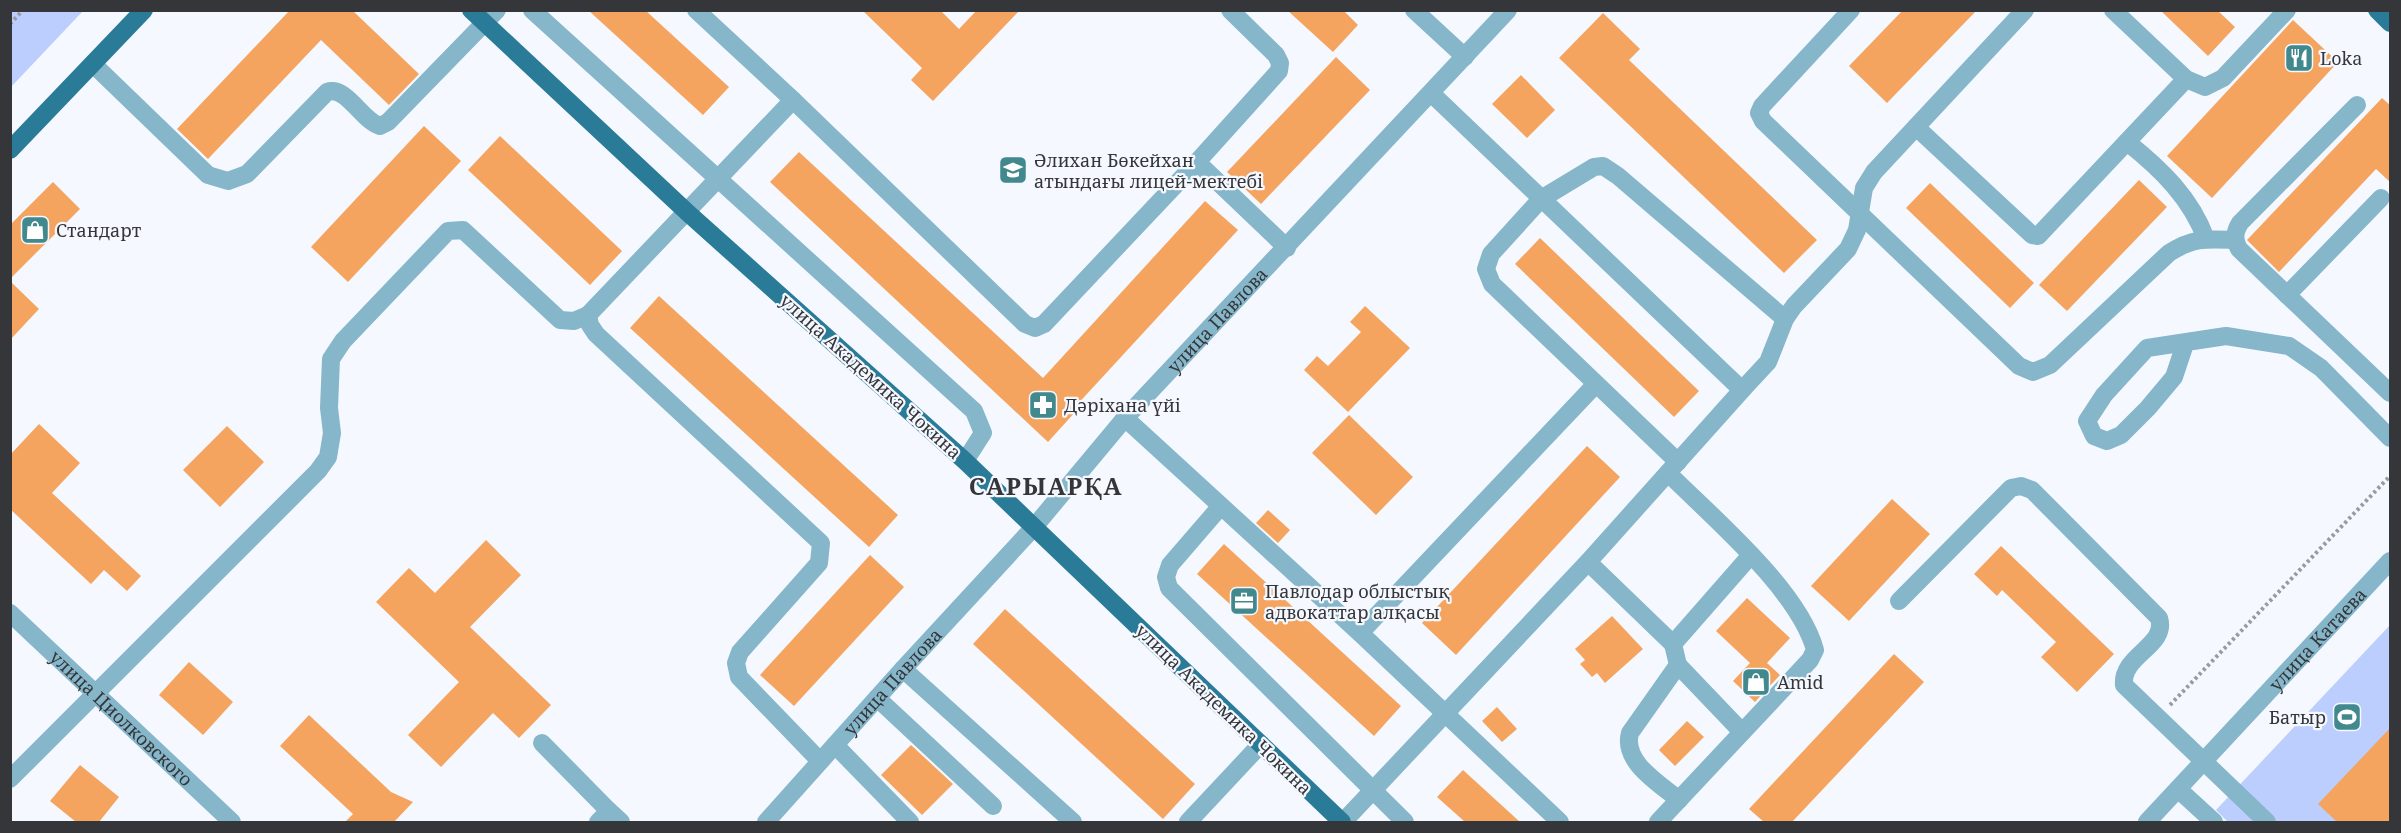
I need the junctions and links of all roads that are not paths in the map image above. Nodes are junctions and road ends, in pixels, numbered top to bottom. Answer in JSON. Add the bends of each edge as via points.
{"nodes":[{"id":1,"x":144,"y":10,"type":"edge"},
{"id":2,"x":471,"y":10,"type":"edge"},
{"id":3,"x":532,"y":10,"type":"edge"},
{"id":4,"x":696,"y":10,"type":"edge"},
{"id":5,"x":1230,"y":10,"type":"edge"},
{"id":6,"x":1414,"y":10,"type":"edge"},
{"id":7,"x":1508,"y":10,"type":"edge"},
{"id":8,"x":1851,"y":10,"type":"edge"},
{"id":9,"x":2025,"y":10,"type":"edge"},
{"id":10,"x":2113,"y":10,"type":"edge"},
{"id":11,"x":2287,"y":10,"type":"edge"},
{"id":12,"x":2377,"y":10,"type":"edge"},
{"id":13,"x":491,"y":17,"type":"edge"},
{"id":14,"x":2391,"y":23,"type":"edge"},
{"id":15,"x":1465,"y":57,"type":"junction"},
{"id":16,"x":93,"y":64,"type":"junction"},
{"id":17,"x":2186,"y":79,"type":"junction"},
{"id":18,"x":1432,"y":94,"type":"junction"},
{"id":19,"x":793,"y":100,"type":"junction"},
{"id":20,"x":2357,"y":105,"type":"dead end"},
{"id":21,"x":1916,"y":127,"type":"junction"},
{"id":22,"x":2127,"y":142,"type":"junction"},
{"id":23,"x":10,"y":150,"type":"edge"},
{"id":24,"x":1197,"y":162,"type":"junction"},
{"id":25,"x":719,"y":179,"type":"junction"},
{"id":26,"x":2381,"y":198,"type":"dead end"},
{"id":27,"x":1541,"y":199,"type":"junction"},
{"id":28,"x":1859,"y":212,"type":"junction"},
{"id":29,"x":688,"y":213,"type":"junction"},
{"id":30,"x":2206,"y":239,"type":"junction"},
{"id":31,"x":2235,"y":240,"type":"junction"},
{"id":32,"x":1287,"y":248,"type":"junction"},
{"id":33,"x":2287,"y":295,"type":"junction"},
{"id":34,"x":588,"y":315,"type":"junction"},
{"id":35,"x":1785,"y":319,"type":"junction"},
{"id":36,"x":2185,"y":344,"type":"junction"},
{"id":37,"x":2387,"y":383,"type":"edge"},
{"id":38,"x":1596,"y":384,"type":"junction"},
{"id":39,"x":1742,"y":390,"type":"junction"},
{"id":40,"x":1125,"y":418,"type":"junction"},
{"id":41,"x":2391,"y":438,"type":"edge"},
{"id":42,"x":965,"y":460,"type":"junction"},
{"id":43,"x":1673,"y":467,"type":"junction"},
{"id":44,"x":1220,"y":507,"type":"junction"},
{"id":45,"x":1035,"y":526,"type":"junction"},
{"id":46,"x":1751,"y":555,"type":"junction"},
{"id":47,"x":2391,"y":561,"type":"edge"},
{"id":48,"x":1588,"y":562,"type":"junction"},
{"id":49,"x":1899,"y":601,"type":"dead end"},
{"id":50,"x":10,"y":613,"type":"edge"},
{"id":51,"x":1360,"y":633,"type":"junction"},
{"id":52,"x":1673,"y":644,"type":"junction"},
{"id":53,"x":1678,"y":664,"type":"junction"},
{"id":54,"x":903,"y":669,"type":"junction"},
{"id":55,"x":97,"y":693,"type":"junction"},
{"id":56,"x":877,"y":698,"type":"junction"},
{"id":57,"x":1445,"y":714,"type":"junction"},
{"id":58,"x":1742,"y":732,"type":"junction"},
{"id":59,"x":542,"y":743,"type":"dead end"},
{"id":60,"x":1261,"y":744,"type":"junction"},
{"id":61,"x":835,"y":745,"type":"junction"},
{"id":62,"x":820,"y":761,"type":"junction"},
{"id":63,"x":2204,"y":761,"type":"junction"},
{"id":64,"x":10,"y":779,"type":"edge"},
{"id":65,"x":2178,"y":789,"type":"junction"},
{"id":66,"x":1372,"y":790,"type":"junction"},
{"id":67,"x":1679,"y":800,"type":"junction"},
{"id":68,"x":993,"y":806,"type":"dead end"},
{"id":69,"x":609,"y":818,"type":"edge"},
{"id":70,"x":232,"y":822,"type":"edge"},
{"id":71,"x":766,"y":822,"type":"edge"},
{"id":72,"x":910,"y":822,"type":"edge"},
{"id":73,"x":1073,"y":822,"type":"edge"},
{"id":74,"x":1188,"y":822,"type":"edge"},
{"id":75,"x":1342,"y":822,"type":"edge"},
{"id":76,"x":1405,"y":822,"type":"edge"},
{"id":77,"x":1560,"y":822,"type":"edge"},
{"id":78,"x":1658,"y":822,"type":"edge"},
{"id":79,"x":2147,"y":822,"type":"edge"},
{"id":80,"x":2214,"y":822,"type":"edge"},
{"id":81,"x":2267,"y":822,"type":"edge"}],
"edges":[{"from":1,"to":16,"type":"main road"},
{"from":2,"to":13,"type":"main road","name":"улица Академика Чокина"},
{"from":3,"to":25,"type":"street"},
{"from":4,"to":19,"type":"street"},
{"from":5,"to":24,"type":"street","via":[[1276,55],[1279,71]]},
{"from":6,"to":15,"type":"street"},
{"from":7,"to":15,"type":"street","name":"улица Павлова"},
{"from":8,"to":28,"type":"street","via":[[1759,113]]},
{"from":9,"to":21,"type":"street"},
{"from":10,"to":17,"type":"street"},
{"from":11,"to":17,"type":"street","via":[[2223,78],[2205,87]]},
{"from":12,"to":14,"type":"main road"},
{"from":13,"to":16,"type":"street","via":[[388,122],[373,124],[340,92],[332,90],[248,174],[228,181],[208,175]]},
{"from":13,"to":29,"type":"main road","name":"улица Академика Чокина"},
{"from":15,"to":18,"type":"street","name":"улица Павлова"},
{"from":16,"to":23,"type":"main road"},
{"from":17,"to":22,"type":"street"},
{"from":18,"to":27,"type":"street"},
{"from":18,"to":32,"type":"street","name":"улица Павлова"},
{"from":19,"to":24,"type":"street","via":[[1025,324],[1035,328],[1044,324]]},
{"from":19,"to":25,"type":"street"},
{"from":20,"to":31,"type":"street","via":[[2240,222]]},
{"from":21,"to":22,"type":"street","via":[[2032,235],[2038,236]]},
{"from":21,"to":28,"type":"street","via":[[1874,172],[1864,188]]},
{"from":22,"to":30,"type":"street","via":[[2176,187],[2197,216]]},
{"from":24,"to":32,"type":"street"},
{"from":25,"to":29,"type":"street"},
{"from":25,"to":42,"type":"street","via":[[974,411],[983,433]]},
{"from":26,"to":33,"type":"street"},
{"from":27,"to":35,"type":"street","via":[[1594,167],[1603,166]]},
{"from":27,"to":38,"type":"street","via":[[1491,254],[1487,276]]},
{"from":27,"to":39,"type":"street"},
{"from":28,"to":30,"type":"street","via":[[2019,366],[2033,372],[2050,365],[2169,253],[2184,244]]},
{"from":28,"to":35,"type":"street","via":[[1857,230],[1848,249]]},
{"from":29,"to":34,"type":"street"},
{"from":29,"to":42,"type":"main road","name":"улица Академика Чокина"},
{"from":30,"to":31,"type":"street"},
{"from":31,"to":33,"type":"street","via":[[2239,249]]},
{"from":32,"to":40,"type":"street","name":"улица Павлова"},
{"from":33,"to":37,"type":"street"},
{"from":34,"to":55,"type":"street","via":[[574,321],[560,320],[463,230],[448,231],[343,341],[331,359],[332,433],[328,457],[318,471]]},
{"from":34,"to":62,"type":"street","via":[[596,334],[821,543],[819,562],[741,652],[736,663],[739,678]]},
{"from":35,"to":39,"type":"street","via":[[1768,362]]},
{"from":36,"to":36,"type":"street","via":[[2147,348],[2104,395],[2087,421],[2094,436],[2107,441],[2121,435],[2148,408],[2174,376]]},
{"from":36,"to":41,"type":"street","via":[[2226,336],[2289,346],[2321,368]]},
{"from":38,"to":43,"type":"street"},
{"from":38,"to":51,"type":"street"},
{"from":39,"to":43,"type":"street"},
{"from":40,"to":44,"type":"street"},
{"from":40,"to":45,"type":"street","name":"улица Павлова"},
{"from":42,"to":45,"type":"main road","name":"улица Академика Чокина"},
{"from":43,"to":46,"type":"street"},
{"from":43,"to":48,"type":"street"},
{"from":44,"to":51,"type":"street"},
{"from":44,"to":66,"type":"street","via":[[1170,565],[1166,577],[1169,588]]},
{"from":45,"to":54,"type":"street","name":"улица Павлова"},
{"from":45,"to":60,"type":"main road","name":"улица Академика Чокина"},
{"from":46,"to":52,"type":"street"},
{"from":46,"to":58,"type":"street","via":[[1784,594],[1811,636],[1815,650]]},
{"from":47,"to":63,"type":"street","name":"улица Катаева"},
{"from":48,"to":52,"type":"street"},
{"from":48,"to":57,"type":"street"},
{"from":49,"to":63,"type":"street","via":[[2011,488],[2032,490],[2158,618],[2160,634],[2128,666],[2123,675],[2124,685]]},
{"from":50,"to":55,"type":"street","name":"улица Циолковского"},
{"from":51,"to":57,"type":"street"},
{"from":52,"to":53,"type":"street"},
{"from":53,"to":58,"type":"street"},
{"from":53,"to":67,"type":"street","via":[[1635,722],[1627,744],[1640,766]]},
{"from":54,"to":56,"type":"street","name":"улица Павлова"},
{"from":54,"to":73,"type":"street"},
{"from":55,"to":64,"type":"street"},
{"from":55,"to":70,"type":"street","name":"улица Циолковского"},
{"from":56,"to":61,"type":"street","name":"улица Павлова"},
{"from":56,"to":68,"type":"street"},
{"from":57,"to":66,"type":"street"},
{"from":57,"to":77,"type":"street"},
{"from":58,"to":67,"type":"street"},
{"from":59,"to":69,"type":"street"},
{"from":60,"to":74,"type":"street"},
{"from":60,"to":75,"type":"main road","name":"улица Академика Чокина"},
{"from":61,"to":62,"type":"street","name":"улица Павлова"},
{"from":61,"to":72,"type":"street"},
{"from":62,"to":71,"type":"street","name":"улица Павлова"},
{"from":63,"to":65,"type":"street","name":"улица Катаева"},
{"from":63,"to":81,"type":"street"},
{"from":65,"to":79,"type":"street","name":"улица Катаева"},
{"from":65,"to":80,"type":"street"},
{"from":66,"to":75,"type":"street"},
{"from":66,"to":76,"type":"street"},
{"from":67,"to":78,"type":"street"}]}
